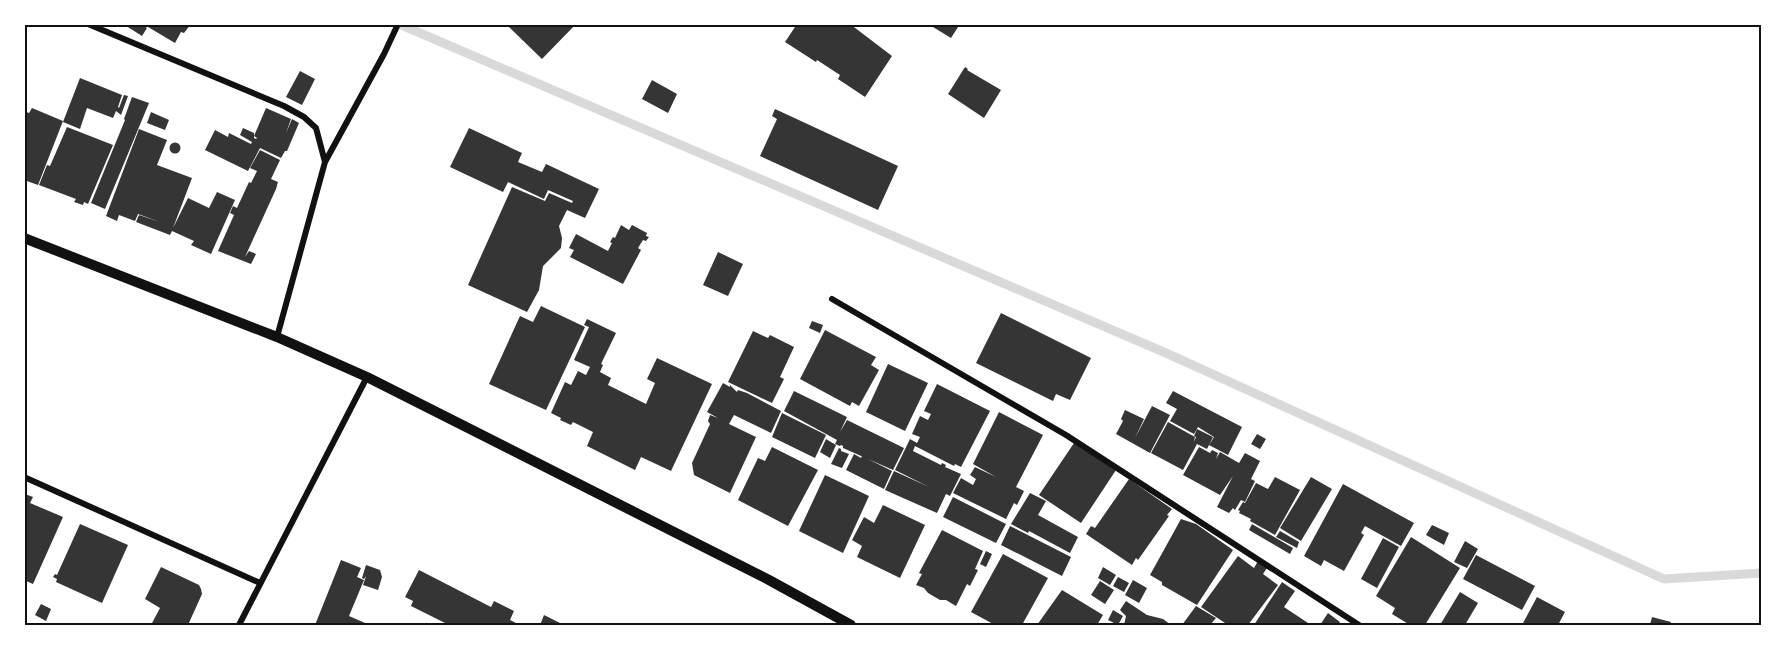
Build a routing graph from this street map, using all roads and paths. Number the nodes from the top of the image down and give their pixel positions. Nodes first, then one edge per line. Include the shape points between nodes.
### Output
1 (88, 24) edge
2 (398, 24) edge
3 (325, 162) junction
4 (24, 238) edge
5 (832, 299) dead end
6 (278, 337) junction
7 (367, 377) junction
8 (24, 477) edge
9 (260, 583) junction
10 (239, 625) edge
11 (851, 625) edge
12 (1359, 625) edge

1 - 3 street via 304,117 316,128
2 - 3 street
3 - 6 street
4 - 6 street
5 - 12 street via 1066,435
6 - 7 street
7 - 9 street
7 - 11 street
8 - 9 street
9 - 10 street

